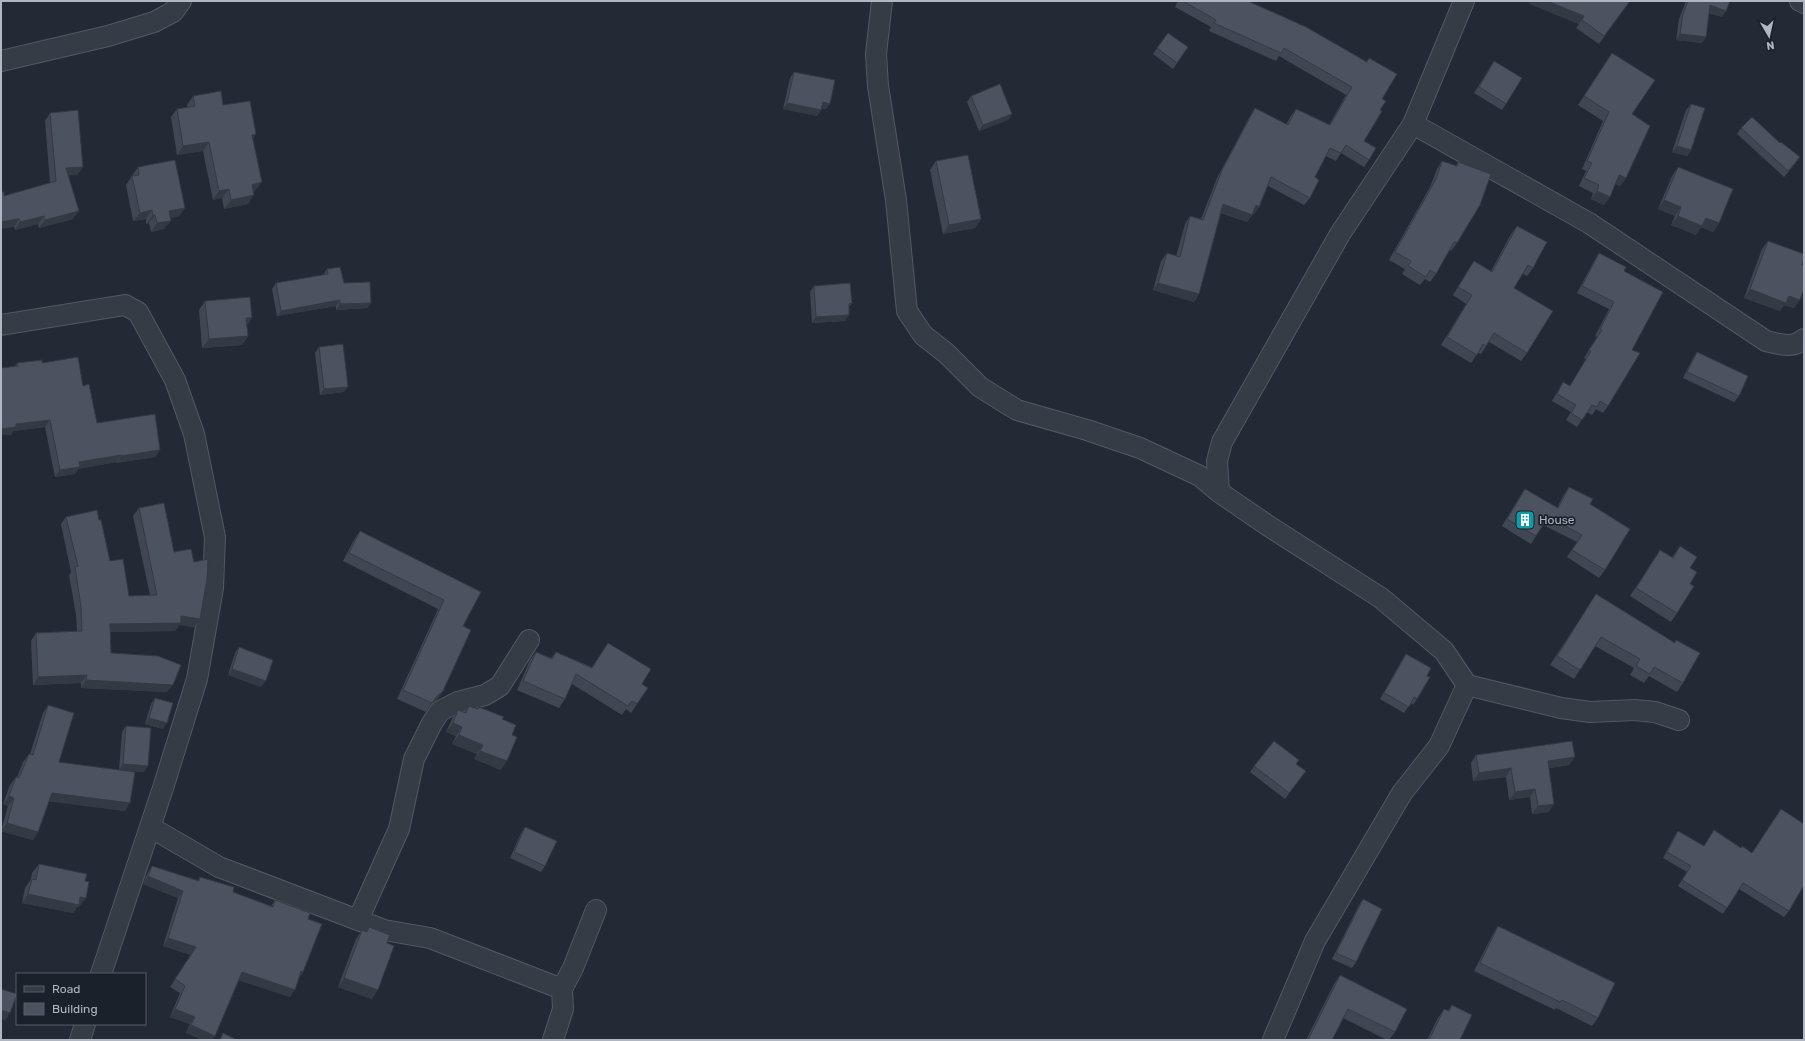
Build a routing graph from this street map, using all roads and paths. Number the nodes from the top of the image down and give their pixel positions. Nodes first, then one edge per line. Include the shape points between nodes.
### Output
1 (181, 1) edge
2 (882, 1) edge
3 (1464, 1) edge
4 (1800, 1) edge
5 (1804, 3) edge
6 (1, 61) edge
7 (1413, 124) junction
8 (1, 325) edge
9 (1804, 339) edge
10 (1219, 492) junction
11 (529, 640) dead end
12 (1467, 685) junction
13 (1679, 720) dead end
14 (150, 827) junction
15 (596, 910) dead end
16 (358, 920) junction
17 (101, 973) edge
18 (562, 989) junction
19 (553, 1040) edge
20 (1273, 1040) edge

1 - 6 street via 173,12 154,22 108,36
2 - 10 street via 876,54 878,86 896,200 907,311 923,335 946,352 980,388 1017,410 1140,448 1200,476
3 - 7 street
4 - 5 street
7 - 9 street via 1589,223 1766,341 1784,346 1800,343
7 - 10 street via 1340,234 1222,442 1217,461
8 - 14 street via 125,305 138,312 175,380 194,434 215,536 213,588 196,679
10 - 12 street via 1381,598 1444,652
11 - 16 street via 500,686 485,695 458,702 440,711 432,723 414,759 399,829
12 - 13 street via 1561,708 1590,712 1655,712
12 - 20 street via 1439,746 1402,793 1315,941
14 - 16 street via 219,867
14 - 17 street
15 - 18 street
16 - 18 street via 384,930 430,938
18 - 19 street via 563,1009

